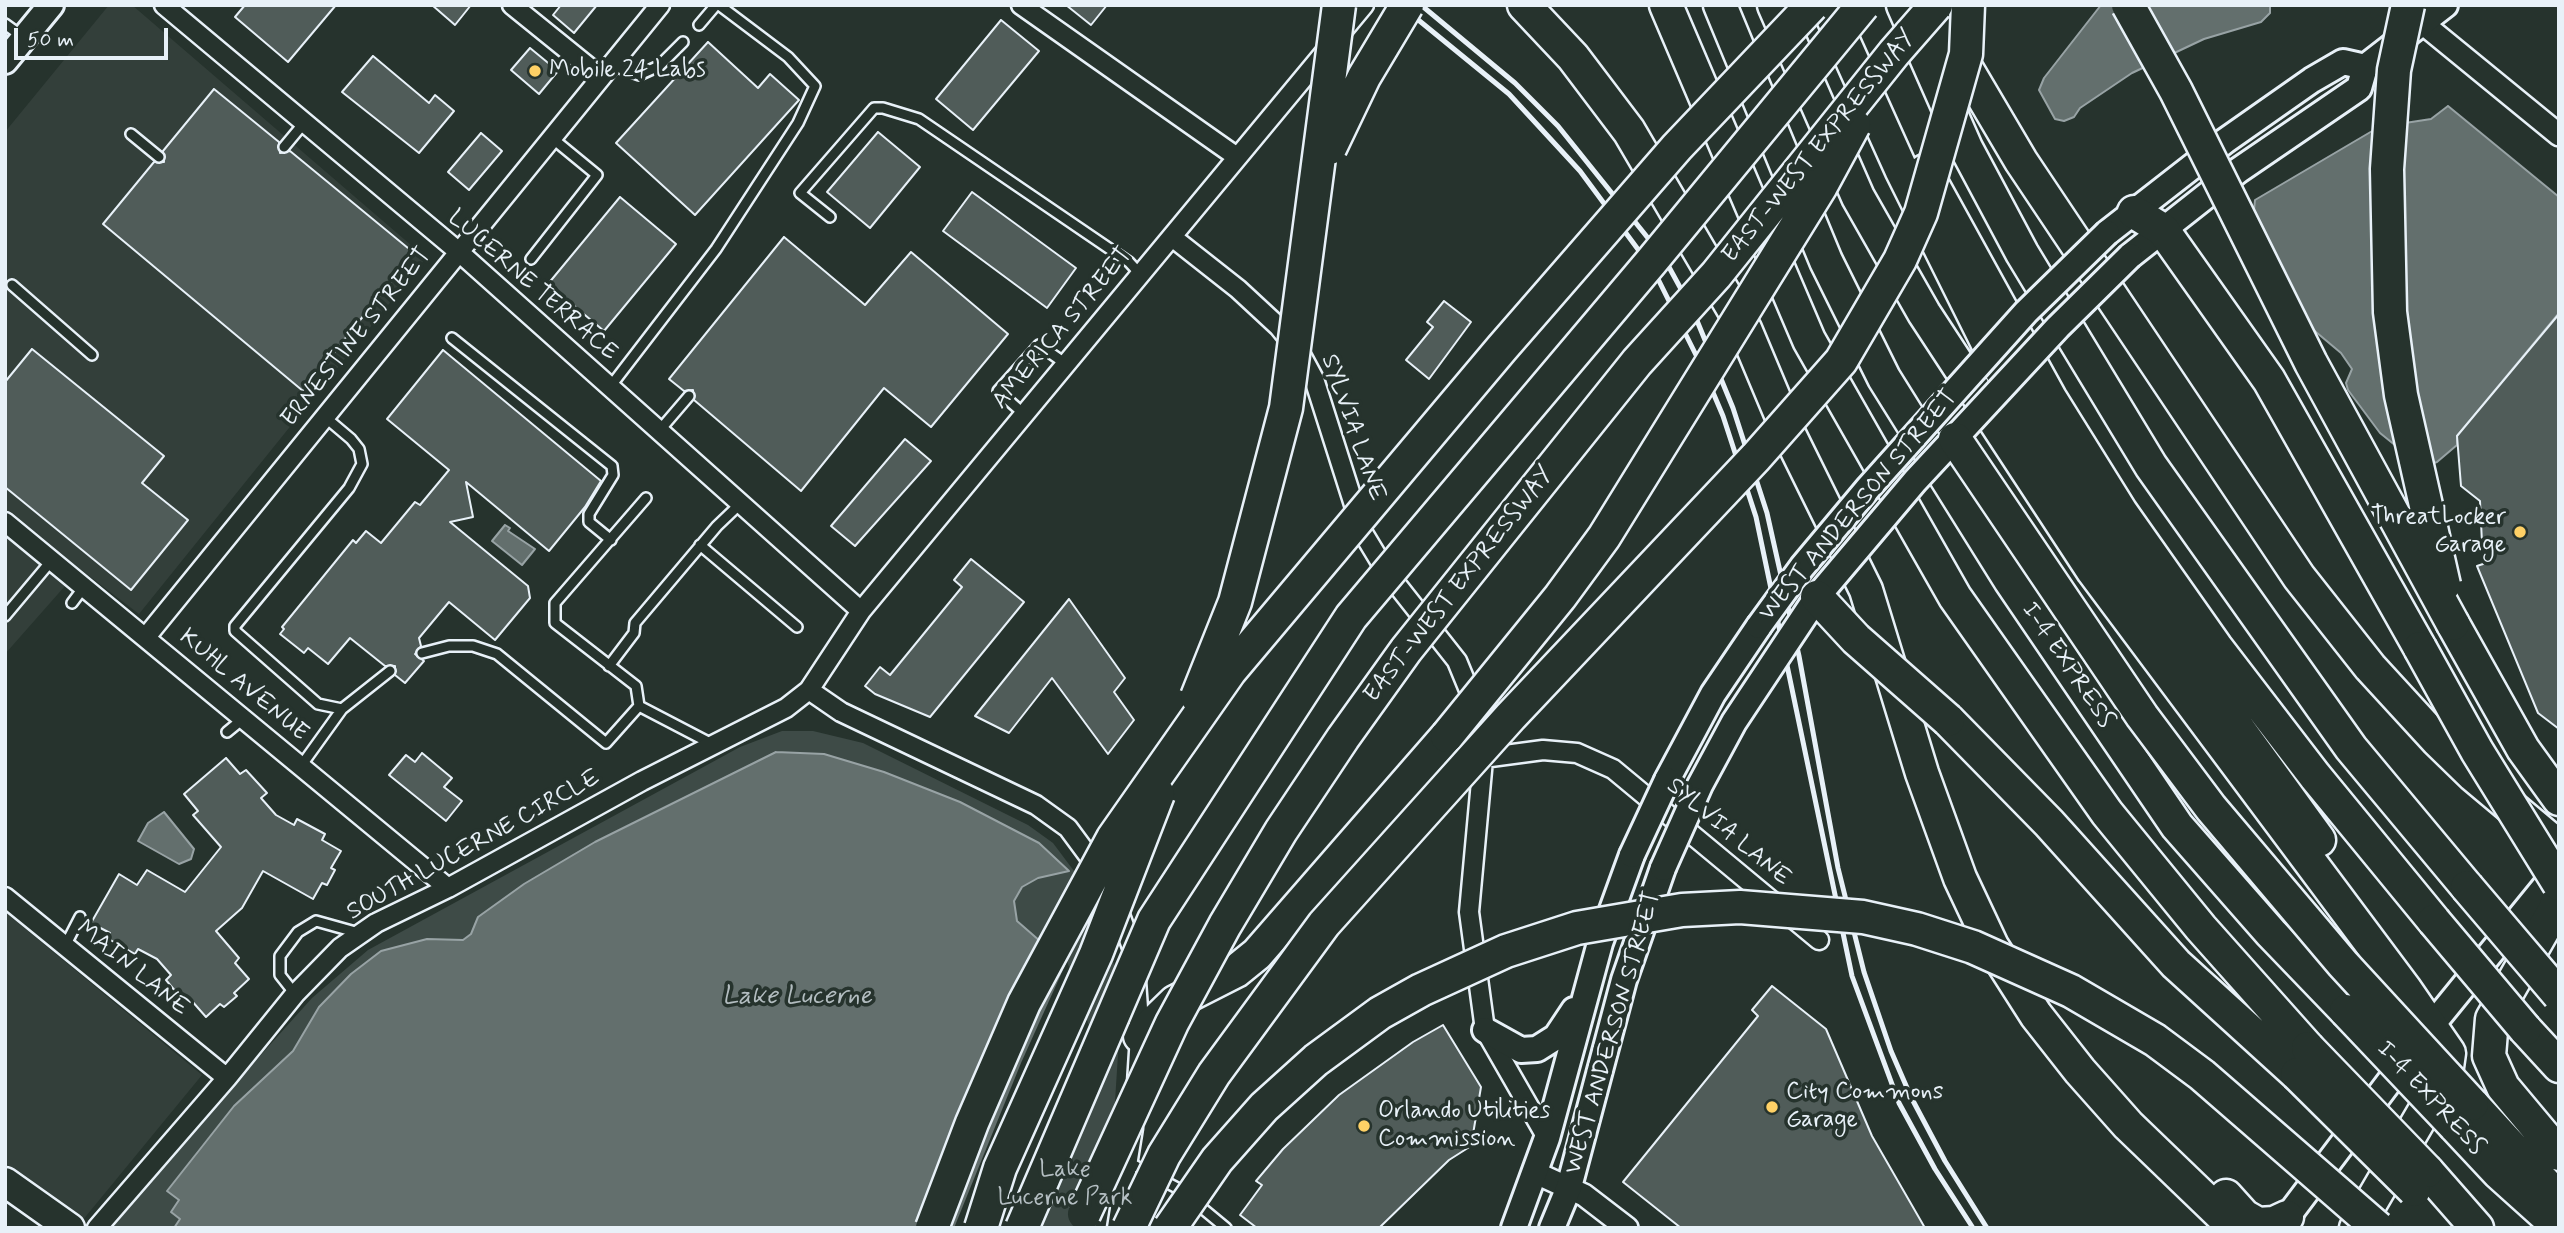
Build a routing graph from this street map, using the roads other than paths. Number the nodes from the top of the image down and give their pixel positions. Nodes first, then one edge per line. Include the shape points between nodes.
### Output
1 (51, 5) edge
2 (164, 5) edge
3 (512, 5) edge
4 (660, 5) edge
5 (717, 5) edge
6 (1021, 5) edge
7 (1339, 5) edge
8 (1364, 5) edge
9 (1407, 5) edge
10 (1524, 5) edge
11 (1666, 5) edge
12 (1720, 5) edge
13 (1774, 5) edge
14 (1812, 5) edge
15 (1827, 5) edge
16 (1835, 5) edge
17 (1863, 5) edge
18 (1903, 5) edge
19 (1929, 5) edge
20 (1936, 5) edge
21 (1968, 5) edge
22 (2128, 5) edge
23 (2400, 5) edge
24 (2445, 5) edge
25 (2415, 14) edge
26 (699, 26) dead end
27 (15, 31) edge
28 (683, 42) dead end
29 (1894, 53) junction
30 (5, 61) edge
31 (2365, 66) junction
32 (606, 71) junction
33 (304, 123) junction
34 (131, 134) dead end
35 (2559, 135) edge
36 (552, 138) junction
37 (284, 147) dead end
38 (1237, 156) junction
39 (159, 157) dead end
40 (1319, 171) junction
41 (2134, 212) junction
42 (830, 218) dead end
43 (2163, 230) junction
44 (1172, 237) junction
45 (459, 252) junction
46 (531, 259) dead end
47 (1140, 275) junction
48 (12, 285) dead end
49 (452, 338) dead end
50 (92, 355) dead end
51 (1066, 364) junction
52 (610, 387) junction
53 (690, 396) dead end
54 (1937, 411) junction
55 (1024, 414) junction
56 (325, 417) junction
57 (659, 431) junction
58 (1955, 439) junction
59 (646, 498) dead end
60 (740, 503) junction
61 (5, 522) edge
62 (611, 540) junction
63 (700, 545) junction
64 (52, 560) junction
65 (1802, 567) junction
66 (85, 587) junction
67 (1817, 597) junction
68 (72, 603) dead end
69 (861, 611) junction
70 (5, 616) edge
71 (2454, 624) junction
72 (797, 627) dead end
73 (146, 637) junction
74 (422, 653) dead end
75 (609, 666) junction
76 (390, 671) dead end
77 (809, 690) junction
78 (639, 706) junction
79 (341, 709) junction
80 (244, 718) junction
81 (227, 732) dead end
82 (714, 745) junction
83 (1483, 758) junction
84 (301, 766) junction
85 (2559, 799) edge
86 (2559, 847) edge
87 (2559, 869) edge
88 (1960, 878) junction
89 (2559, 884) edge
90 (448, 888) junction
91 (2559, 896) edge
92 (5, 897) edge
93 (80, 917) dead end
94 (361, 934) junction
95 (1819, 940) dead end
96 (65, 946) junction
97 (1590, 979) junction
98 (295, 994) junction
99 (2559, 995) edge
100 (2438, 1018) junction
101 (1485, 1030) junction
102 (1140, 1036) junction
103 (2302, 1061) junction
104 (2559, 1066) edge
105 (227, 1079) junction
106 (2463, 1115) junction
107 (1547, 1138) junction
108 (2559, 1154) edge
109 (1128, 1162) junction
110 (1536, 1173) junction
111 (5, 1182) edge
112 (1569, 1187) junction
113 (2559, 1199) edge
114 (2283, 1222) edge
115 (2559, 1227) edge
116 (70, 1228) edge
117 (97, 1228) edge
118 (932, 1228) edge
119 (981, 1228) edge
120 (1022, 1228) edge
121 (1079, 1228) edge
122 (1117, 1228) edge
123 (1129, 1228) edge
124 (1170, 1228) edge
125 (1226, 1228) edge
126 (1514, 1228) edge
127 (1552, 1228) edge
128 (1628, 1228) edge
129 (2209, 1228) edge
130 (2235, 1228) edge
131 (2356, 1228) edge
132 (2378, 1228) edge
133 (2477, 1228) edge

1 - 27 main road
2 - 33 street, LUCERNE TERRACE
3 - 32 street
4 - 32 street, ERNESTINE STREET
5 - 26 lane
5 - 52 lane via 788,57 815,86 798,123 716,249
6 - 38 street
7 - 40 highway, bridge
8 - 38 street, AMERICA STREET
9 - 40 highway, bridge via 1364,77
10 - 88 highway via 1573,57 1629,131 1745,329 1790,436 1866,590 1922,773
11 - 103 highway via 1809,340 1955,597 2107,813
12 - 106 highway, I-4 EXPRESS, bridge via 1826,261 1884,378 2003,569 2177,825 2347,1011
13 - 100 highway via 1857,197 1924,313 2093,571
14 - 118 highway, bridge via 1677,147 1230,671 1113,838 1024,1003
15 - 100 highway via 1901,169 2015,398 2110,552
16 - 104 highway, bridge via 2044,387 2121,512 2315,776
17 - 120 highway, bridge via 1351,617 1154,920
18 - 99 highway, bridge via 1966,148 2022,253 2151,466 2351,748
19 - 86 highway via 2021,161 2299,578 2370,667 2437,740
20 - 29 highway, EAST-WEST EXPRESSWAY, bridge
21 - 123 highway, bridge via 1966,54 1922,214 1841,361 1324,924 1214,1074 1164,1155
22 - 71 highway, bridge via 2176,91 2311,363
23 - 25 street
24 - 25 main road, WEST ANDERSON STREET
25 - 31 main road, WEST ANDERSON STREET
25 - 35 street
25 - 71 highway, bridge via 2395,70 2387,169 2390,312 2401,395
27 - 30 main road
28 - 32 lane via 659,66 639,75
29 - 102 highway, bridge via 1821,186 1642,479 1560,597 1447,736 1257,954 1236,971 1175,1002
29 - 121 highway, EAST-WEST EXPRESSWAY, bridge via 1716,275 1637,362 1506,524 1343,738 1281,831 1172,1023
31 - 41 main road, WEST ANDERSON STREET via 2343,62 2312,80
31 - 43 main road, WEST ANDERSON STREET via 2359,88 2239,170
32 - 36 street, ERNESTINE STREET
33 - 37 lane
33 - 45 street, LUCERNE TERRACE
34 - 39 lane
36 - 45 street, ERNESTINE STREET
36 - 46 lane via 597,175
38 - 44 street, AMERICA STREET
40 - 119 highway, bridge via 1286,408 1235,602 1096,954 999,1168
41 - 43 highway
41 - 54 main road, WEST ANDERSON STREET, bridge via 2026,312
42 - 47 lane via 800,193 874,108 897,111 919,119 1129,262
43 - 58 main road, WEST ANDERSON STREET, bridge via 2058,327
43 - 89 highway, bridge via 2269,380 2490,773
44 - 47 street, AMERICA STREET
44 - 83 street, SYLVIA LANE via 1248,298 1300,353 1314,379 1363,533 1385,571 1457,661 1478,712
45 - 52 street, LUCERNE TERRACE
45 - 56 street, ERNESTINE STREET
47 - 51 street, AMERICA STREET
48 - 50 lane
49 - 62 lane via 612,466 613,475 594,504 589,522
51 - 55 street, AMERICA STREET
51 - 55 lane via 1039,345 998,391
52 - 57 street, LUCERNE TERRACE
53 - 57 lane
54 - 58 highway
54 - 65 main road, WEST ANDERSON STREET, bridge
55 - 69 street, AMERICA STREET
56 - 73 street, ERNESTINE STREET
56 - 79 lane via 359,449 362,464 349,488 235,631 318,705
57 - 60 street, LUCERNE TERRACE
58 - 67 main road, WEST ANDERSON STREET, bridge via 1862,540
58 - 106 highway, bridge via 2142,716 2211,808
59 - 62 lane
60 - 63 lane
60 - 69 street, LUCERNE TERRACE
61 - 64 street, KUHL AVENUE
62 - 75 lane via 555,603 555,623
63 - 72 lane
63 - 75 lane via 635,623 634,633
64 - 66 street, KUHL AVENUE
64 - 70 lane
65 - 67 highway
65 - 97 main road, WEST ANDERSON STREET, bridge via 1713,694 1667,780 1632,855
66 - 68 lane
66 - 73 street, KUHL AVENUE
67 - 103 highway, bridge via 2049,823 2176,964
67 - 112 main road, WEST ANDERSON STREET, bridge via 1721,746 1663,868 1624,980
69 - 77 street, AMERICA STREET
71 - 85 highway via 2523,749
73 - 80 street, KUHL AVENUE
74 - 78 lane via 473,646 497,654 606,743
75 - 78 lane via 636,686
76 - 79 lane
77 - 82 street, SOUTH LUCERNE CIRCLE via 786,708
77 - 102 street via 841,712 1037,805 1068,828 1090,854 1111,892 1134,953
78 - 82 lane
79 - 84 lane
80 - 81 lane
80 - 84 street, KUHL AVENUE
82 - 90 street, SOUTH LUCERNE CIRCLE
83 - 95 street, SYLVIA LANE via 1555,751 1577,753 1613,769
83 - 101 street, SYLVIA LANE via 1469,912
84 - 90 street, KUHL AVENUE
87 - 100 main road
88 - 114 highway via 1986,903 2024,975 2056,1020 2113,1087 2244,1216 2258,1224
88 - 129 highway via 1961,918 1991,983 2026,1033 2091,1112 2188,1200
88 - 130 highway via 1992,946 2065,1052 2128,1125
90 - 94 street, SOUTH LUCERNE CIRCLE
91 - 108 highway via 2492,1018 2489,1056 2503,1087
92 - 96 street, MAIN LANE
93 - 96 lane
94 - 98 street, SOUTH LUCERNE CIRCLE via 340,948
94 - 98 lane via 316,921 298,932 280,956 280,975
96 - 105 street, MAIN LANE
97 - 101 main road via 1556,1037 1537,1049 1521,1050
97 - 107 main road, WEST ANDERSON STREET
98 - 105 street, SOUTH LUCERNE CIRCLE
100 - 114 main road
100 - 131 highway via 2449,1053 2446,1074
101 - 107 street
102 - 109 street
103 - 133 highway, bridge via 2421,1181
105 - 117 street, SOUTH LUCERNE CIRCLE
106 - 113 highway
106 - 115 highway, I-4 EXPRESS via 2499,1173
107 - 110 main road, WEST ANDERSON STREET
109 - 122 street
109 - 125 lane via 1179,1189
110 - 112 street
110 - 126 main road, WEST ANDERSON STREET
111 - 116 main road
112 - 127 main road, WEST ANDERSON STREET
112 - 128 street
124 - 132 highway, bridge via 1217,1160 1264,1107 1316,1060 1421,989 1506,951 1577,928 1682,910 1740,906 1863,917 1917,929 1973,947 2071,991 2155,1040 2202,1075

